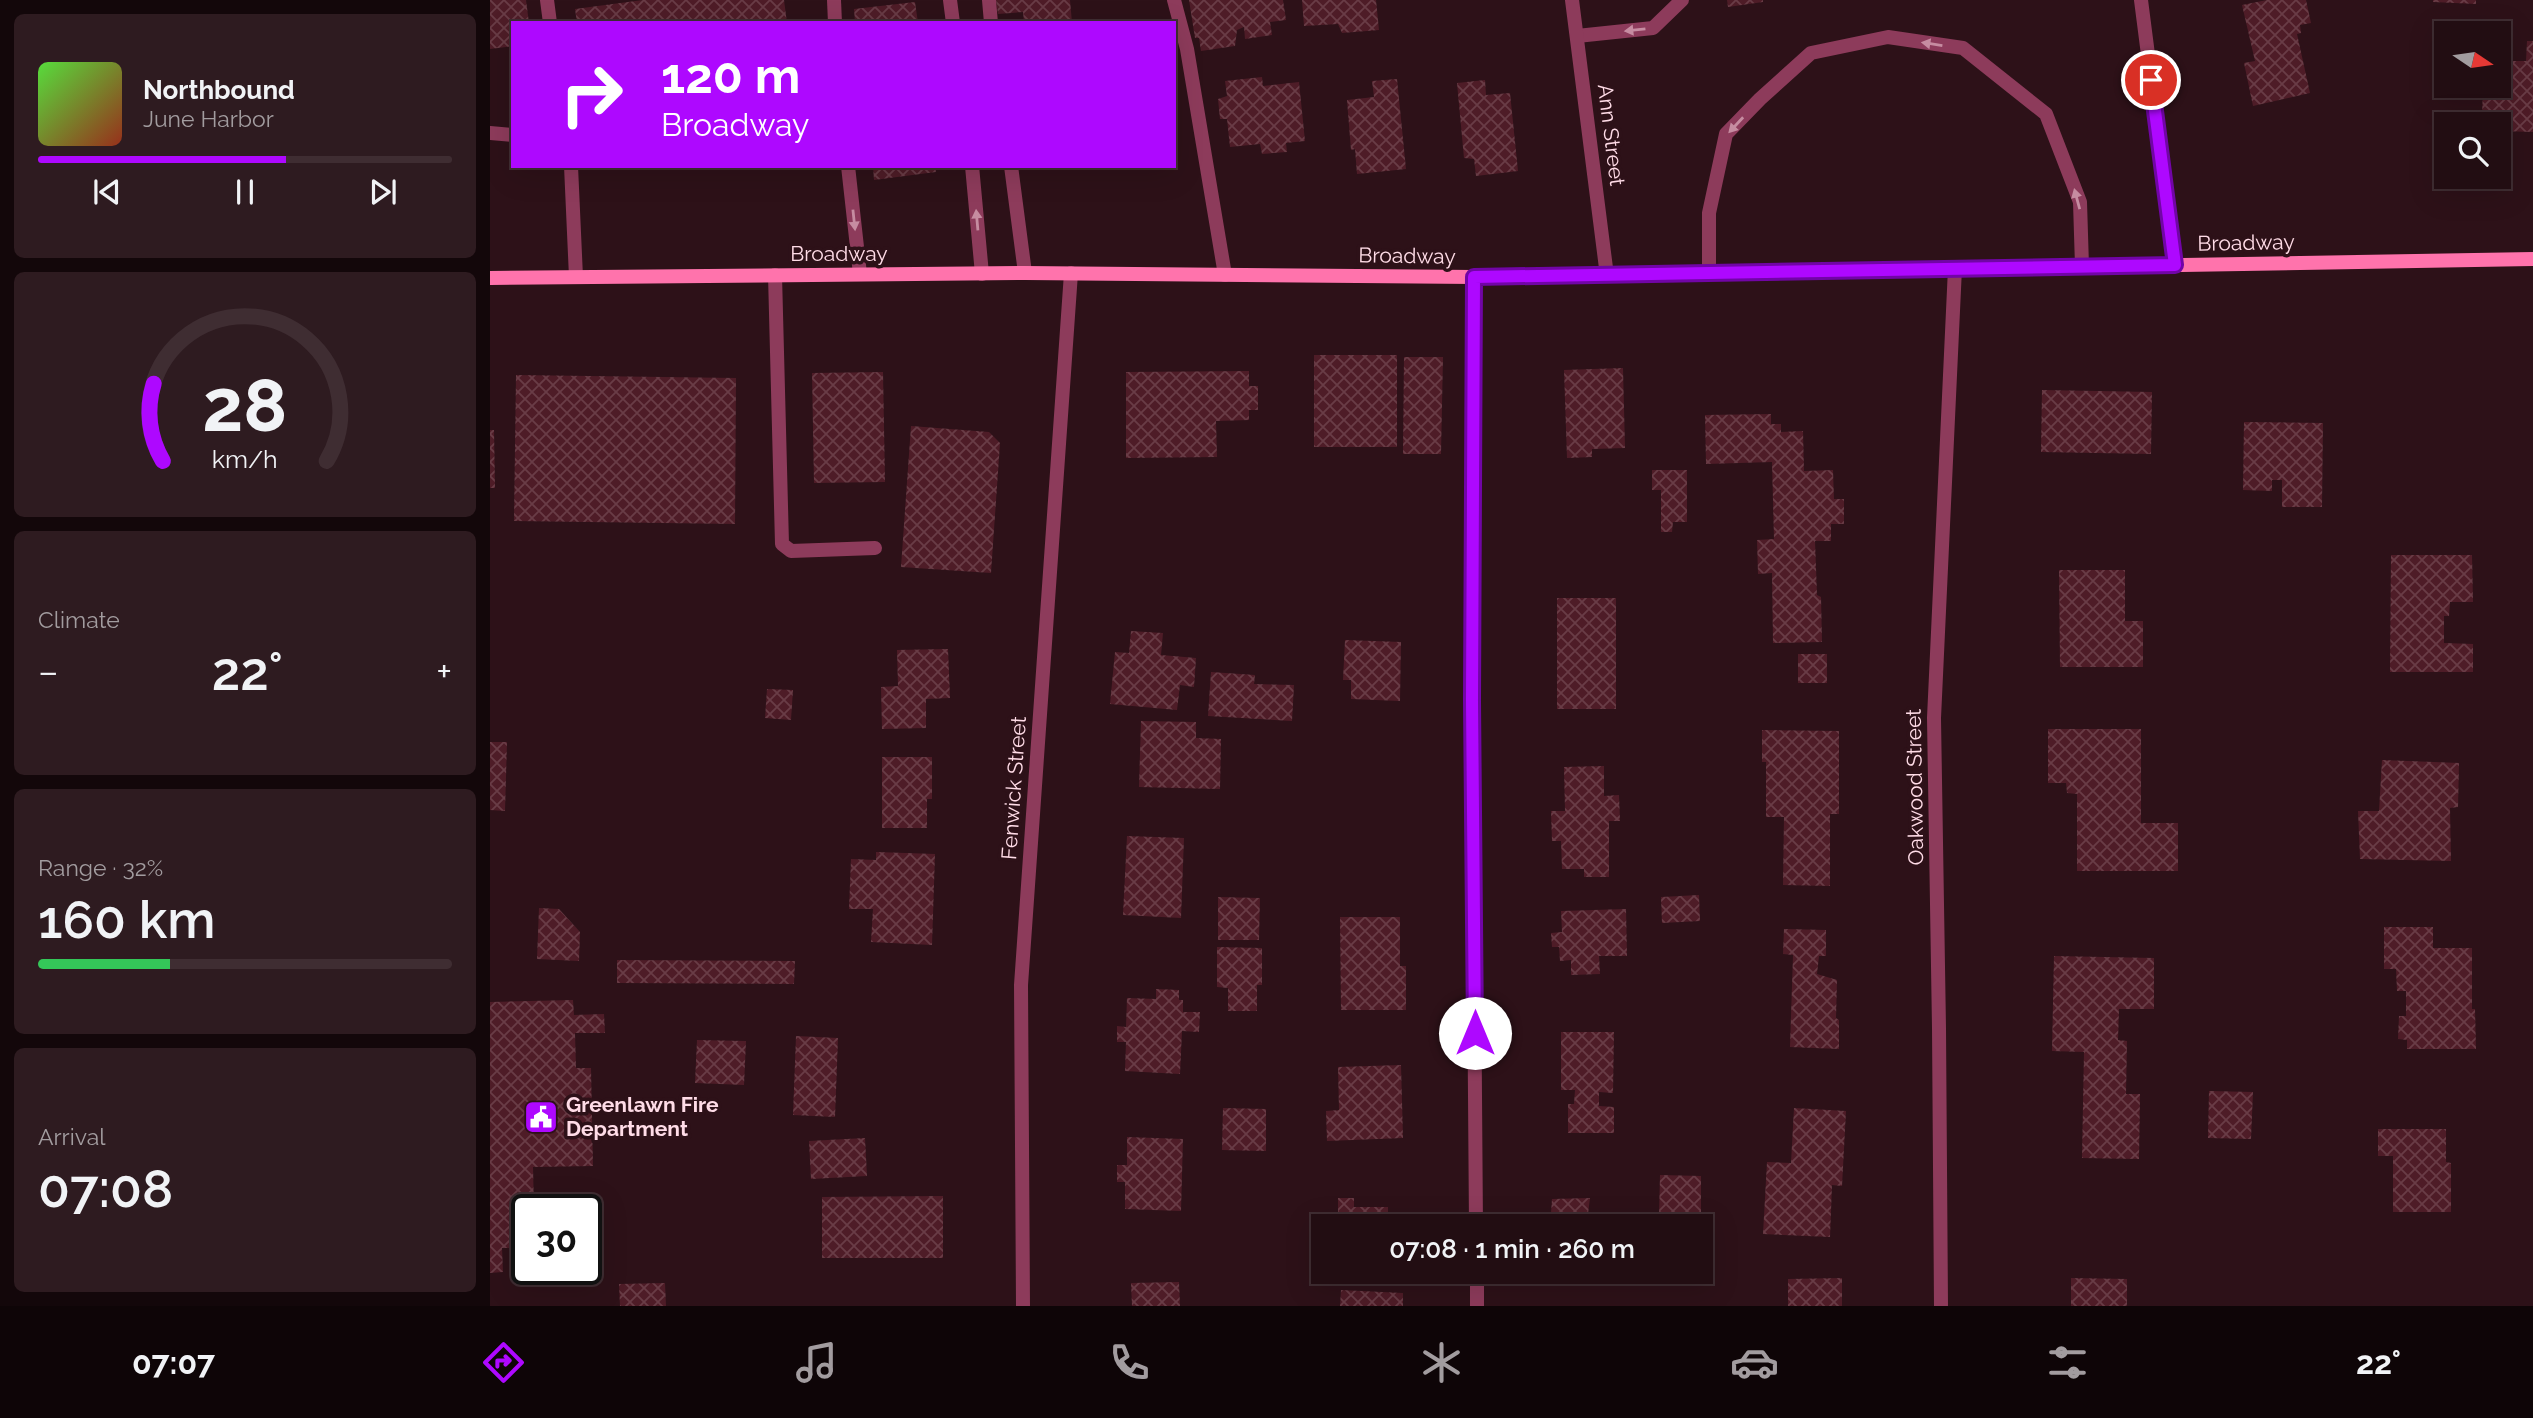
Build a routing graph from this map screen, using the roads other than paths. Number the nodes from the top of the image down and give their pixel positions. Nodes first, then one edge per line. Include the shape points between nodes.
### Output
1 (547, 0) edge
2 (834, 0) edge
3 (950, 0) edge
4 (989, 0) edge
5 (1174, 0) edge
6 (1572, 0) edge
7 (1682, 0) edge
8 (2141, 0) edge
9 (550, 21) edge
10 (835, 21) edge
11 (953, 21) edge
12 (991, 21) edge
13 (1577, 36) junction
14 (490, 133) edge
15 (511, 135) edge
16 (571, 168) edge
17 (848, 168) edge
18 (972, 168) edge
19 (1011, 168) edge
20 (2533, 259) edge
21 (2175, 265) junction
22 (2082, 266) junction
23 (1955, 268) junction
24 (1025, 273) junction
25 (1071, 273) junction
26 (1709, 273) junction
27 (860, 274) junction
28 (982, 274) junction
29 (775, 275) junction
30 (1225, 275) junction
31 (1607, 276) junction
32 (576, 277) junction
33 (1474, 277) junction
34 (490, 278) edge
35 (876, 548) dead end
36 (1476, 1214) edge
37 (1477, 1284) edge
38 (1023, 1306) edge
39 (1477, 1306) edge
40 (1941, 1306) edge

1 - 9 street
2 - 10 street
3 - 11 street
4 - 12 street
5 - 30 street via 1192,73
6 - 13 street, Ann Street
7 -> 13 street via 1653,28
8 - 21 street
13 - 31 street, Ann Street
14 - 15 street
16 - 32 street
17 -> 27 street
28 -> 18 street
19 - 24 street
20 - 21 main road, Broadway
21 - 22 main road, Broadway
22 - 23 main road, Broadway
22 -> 26 street via 2080,202 2046,114 1963,48 1888,37 1811,53 1726,134 1709,213
23 - 26 main road, Broadway
23 - 40 street, Oakwood Street via 1934,718
24 - 25 main road, Broadway
24 - 28 main road, Broadway
25 - 30 main road, Broadway
25 - 38 street, Fenwick Street via 1021,985
26 - 31 main road, Broadway
27 - 28 main road, Broadway
27 - 29 main road, Broadway
29 - 32 main road, Broadway
29 - 35 street via 782,544 791,551
30 - 33 main road, Broadway
31 - 33 main road, Broadway
32 - 34 main road, Broadway
33 - 36 street
37 - 39 street

